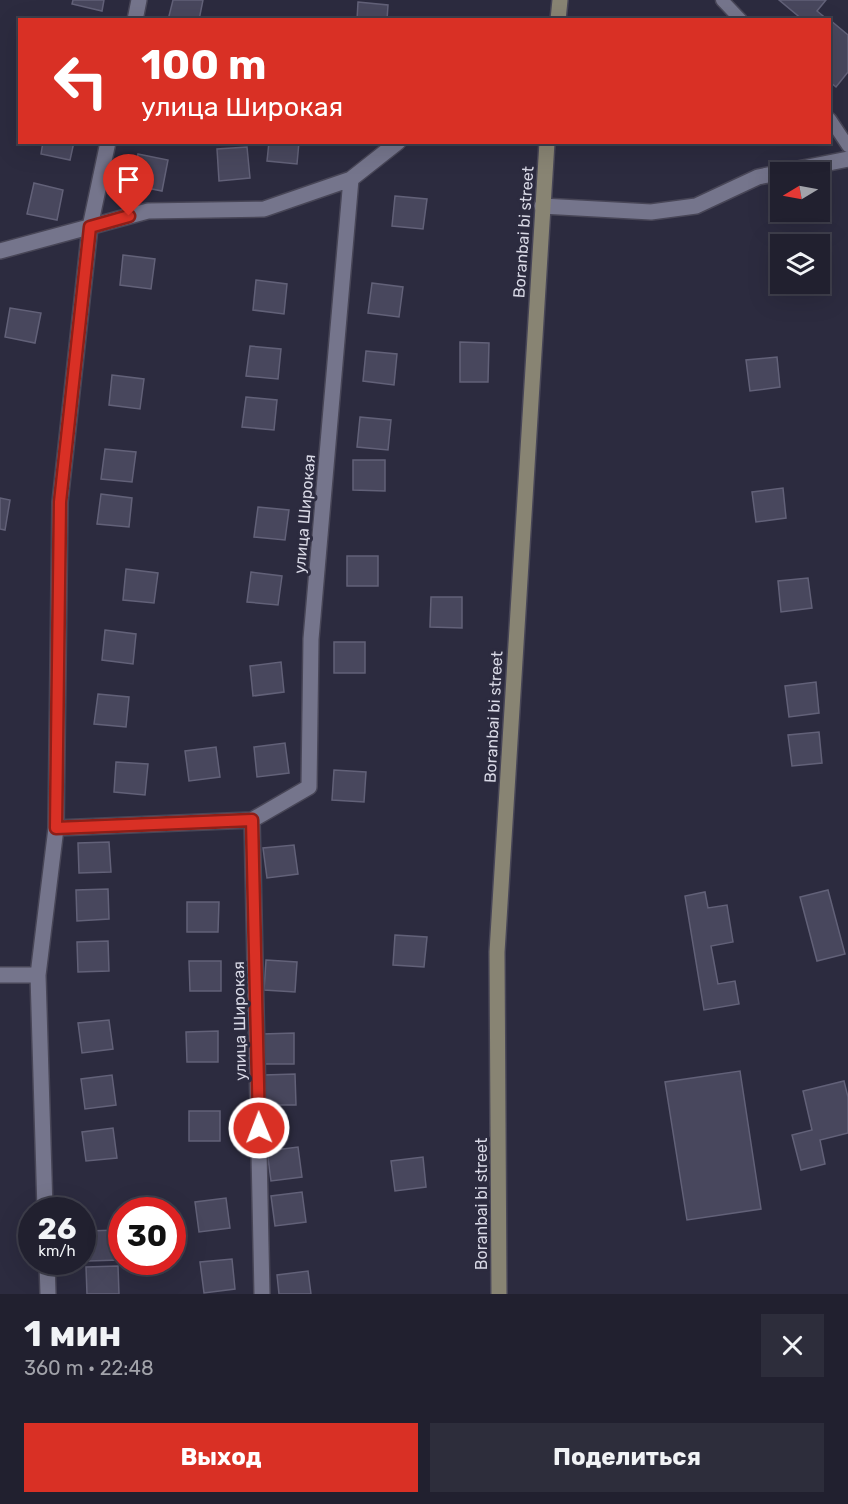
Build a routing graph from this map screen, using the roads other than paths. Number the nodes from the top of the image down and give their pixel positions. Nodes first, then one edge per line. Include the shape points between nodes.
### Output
1 (139, 0) edge
2 (560, 0) edge
3 (722, 0) edge
4 (135, 18) edge
5 (558, 18) edge
6 (739, 18) edge
7 (831, 120) edge
8 (108, 144) edge
9 (395, 144) edge
10 (547, 144) edge
11 (848, 146) edge
12 (848, 159) edge
13 (351, 179) junction
14 (542, 206) junction
15 (90, 227) junction
16 (0, 251) edge
17 (252, 820) junction
18 (56, 828) junction
19 (0, 975) edge
20 (38, 975) junction
21 (45, 1197) edge
22 (47, 1275) edge
23 (48, 1294) edge
24 (262, 1294) edge
25 (499, 1294) edge

1 - 4 street
2 - 5 main road
3 - 6 lane
7 - 11 lane
8 - 15 street
9 - 13 street
10 - 14 main road, Boranbai bi street
12 - 14 street via 758,177 696,206 651,212
13 - 15 street via 264,209 148,211
13 - 17 street, улица Широкая via 311,639 309,787
14 - 25 main road, Boranbai bi street via 497,952
15 - 16 street
15 - 18 street via 60,502
17 - 18 street, улица Широкая
17 - 24 street, улица Широкая
18 - 20 street
19 - 20 street
20 - 21 street
22 - 23 street

